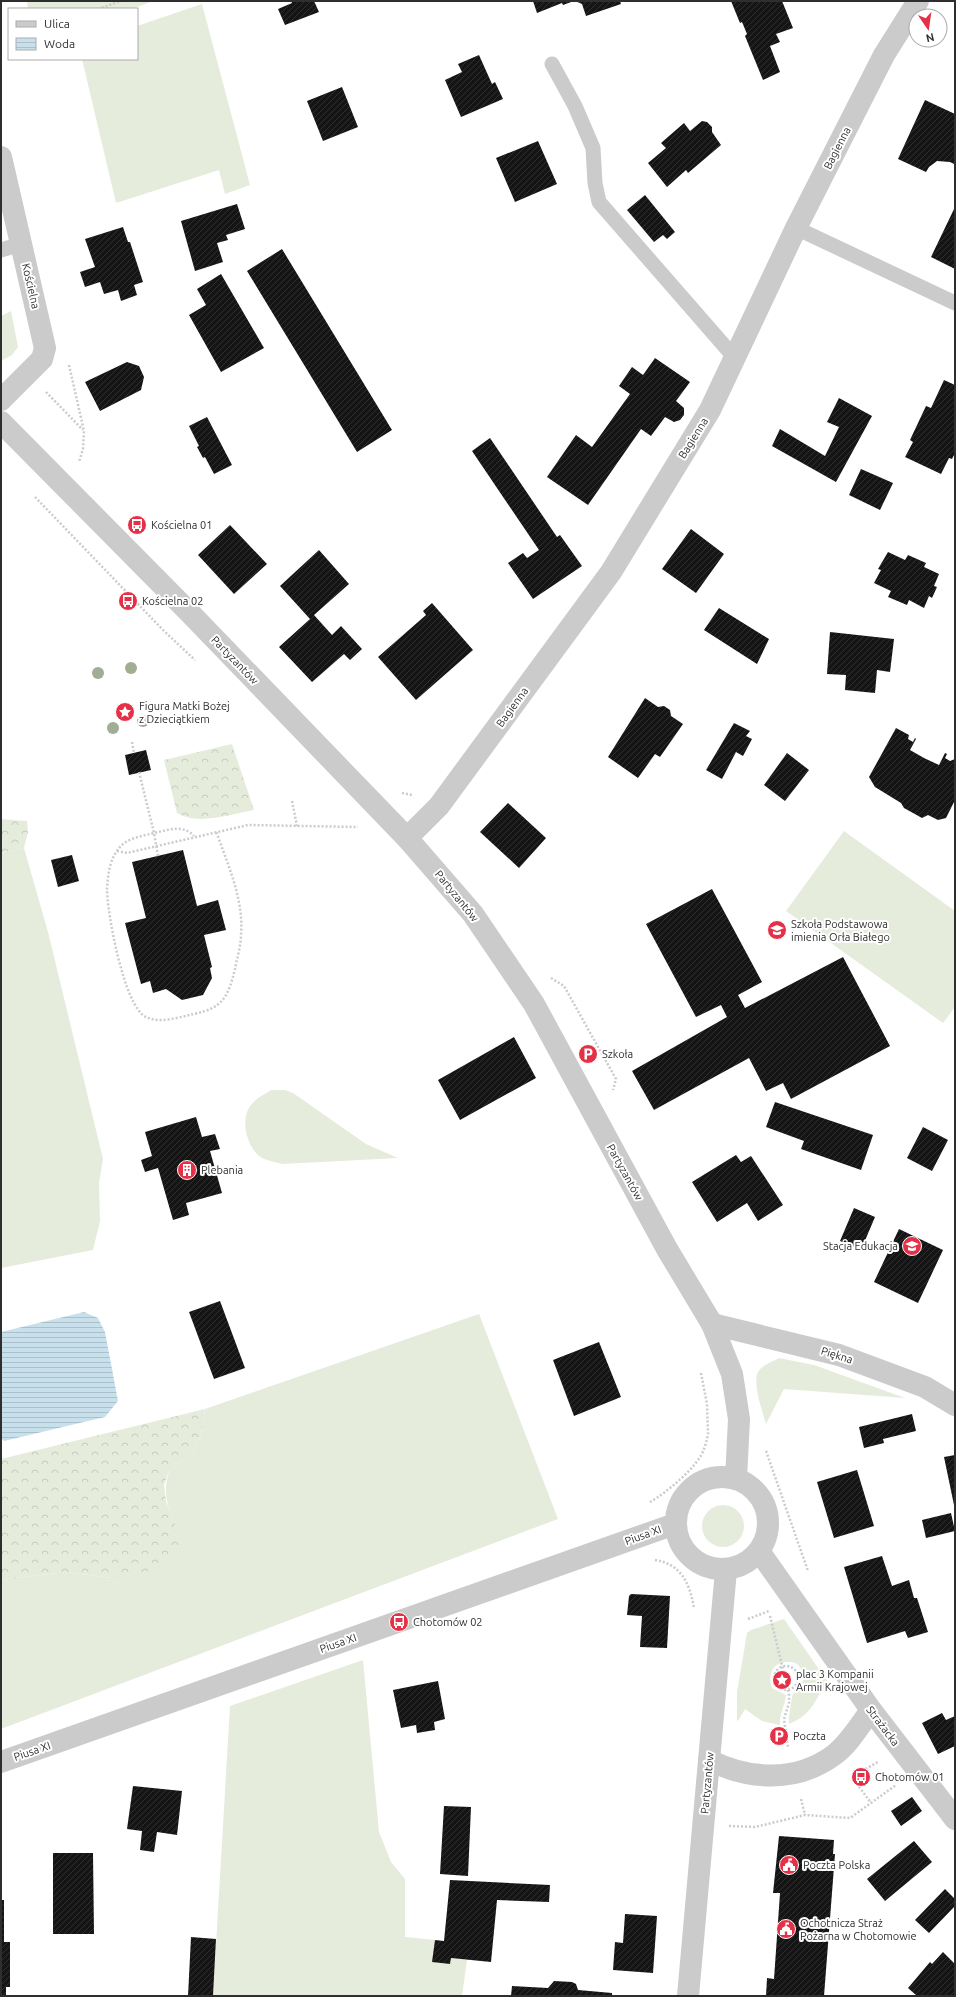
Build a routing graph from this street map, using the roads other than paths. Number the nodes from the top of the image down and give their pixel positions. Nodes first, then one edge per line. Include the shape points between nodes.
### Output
1 (918, 1) edge
2 (552, 64) dead end
3 (1, 157) edge
4 (796, 228) junction
5 (11, 247) edge
6 (955, 303) edge
7 (735, 358) junction
8 (1, 400) edge
9 (1, 422) edge
10 (407, 838) junction
11 (712, 1324) junction
12 (955, 1405) edge
13 (736, 1479) junction
14 (675, 1524) junction
15 (759, 1552) junction
16 (726, 1570) junction
17 (871, 1710) junction
18 (709, 1760) junction
19 (1, 1762) edge
20 (955, 1819) edge
21 (688, 1996) edge

1 - 4 street, Bagienna via 884,55
2 - 7 lane via 575,106 593,148 599,202
3 - 5 street, Kościelna
4 - 6 lane
4 - 7 street, Bagienna
5 - 8 street, Kościelna via 45,348 42,359
7 - 10 street, Bagienna via 710,410 611,572 439,806
9 - 10 street, Partyzantów
10 - 11 street, Partyzantów via 473,914 534,1004 667,1248
11 - 12 street, Piękna via 839,1354 925,1387
11 - 13 street, Partyzantów via 732,1374 739,1419
13 - 14 street via 714,1477 690,1488 677,1508
13 - 15 street via 760,1497 766,1511 768,1531
14 - 16 street via 677,1538 687,1555 704,1565
14 - 19 street, Piusa XI
15 - 16 street via 750,1560
15 - 17 street, Strażacka
16 - 18 street, Partyzantów
17 - 18 street via 835,1755 811,1768 779,1776 751,1775 727,1769
17 - 20 street, Strażacka
18 - 21 street, Partyzantów

